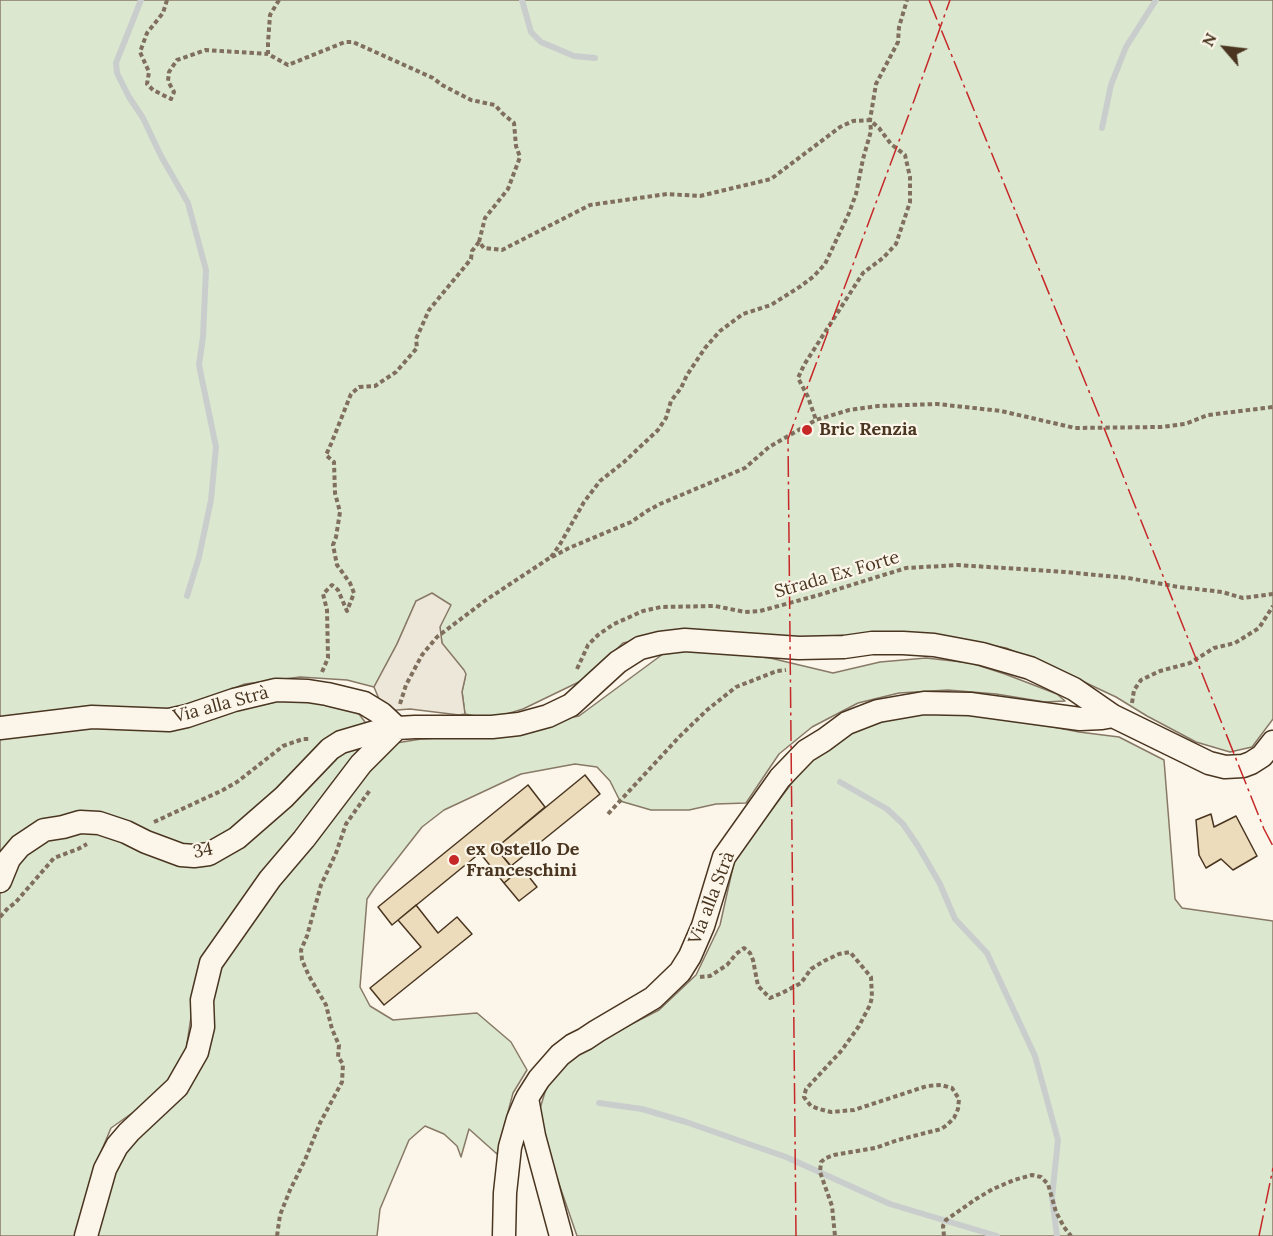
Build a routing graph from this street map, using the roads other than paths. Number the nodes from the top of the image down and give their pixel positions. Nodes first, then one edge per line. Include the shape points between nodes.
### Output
1 (1113, 716) junction
2 (0, 728) edge
3 (397, 728) junction
4 (1273, 742) edge
5 (0, 881) edge
6 (527, 1098) junction
7 (86, 1236) edge
8 (504, 1236) edge
9 (561, 1236) edge

1 - 3 street, Via alla Strà via 1074,689 1030,668 934,645 872,643 799,648 685,640 640,648 618,662 572,705 548,716 492,727
1 - 4 street, Via alla Strà via 1225,767 1251,764
1 - 6 street, Via alla Strà via 1080,719 970,704 924,703 878,711 847,723 806,751 780,778 724,857 703,926 680,972 653,999 560,1055
2 - 3 street, Via alla Strà via 92,717 169,720 276,690 317,692 364,703
3 - 5 street, 34 via 335,746 245,831 209,854 172,852 99,823 80,822 44,830 21,846 9,859
3 - 7 street via 361,764 270,879 211,963 202,1000 203,1027 197,1053 177,1086 117,1146 105,1169
6 - 8 street, Via alla Strà via 510,1147
6 - 9 street

